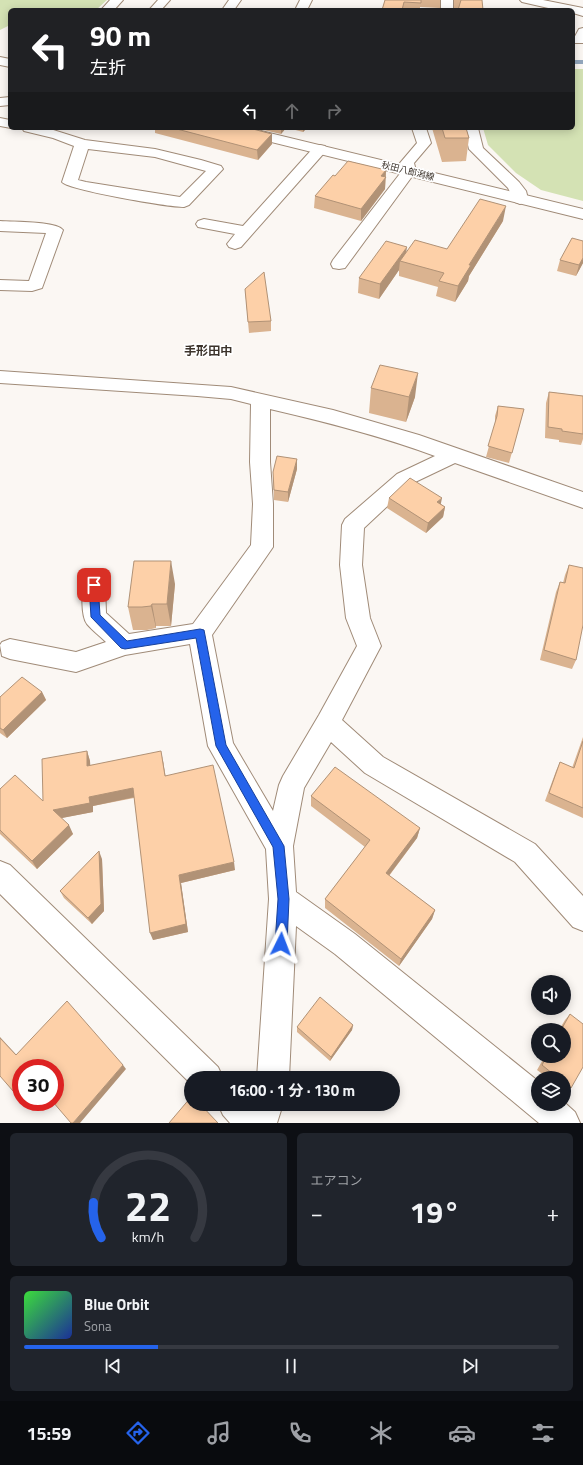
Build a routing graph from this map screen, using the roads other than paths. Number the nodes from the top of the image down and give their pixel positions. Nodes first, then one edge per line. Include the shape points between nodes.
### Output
1 (117, 0) edge
2 (164, 0) edge
3 (525, 0) edge
4 (109, 8) edge
5 (157, 8) edge
6 (564, 8) edge
7 (36, 130) edge
8 (240, 130) edge
9 (420, 130) edge
10 (471, 130) edge
11 (82, 144) junction
12 (320, 149) junction
13 (409, 171) junction
14 (520, 199) junction
15 (583, 214) edge
16 (204, 224) dead end
17 (0, 226) edge
18 (247, 231) junction
19 (235, 244) dead end
20 (339, 264) dead end
21 (0, 285) edge
22 (0, 377) edge
23 (261, 400) junction
24 (454, 455) junction
25 (583, 500) edge
26 (94, 585) dead end
27 (200, 633) junction
28 (125, 645) junction
29 (10, 649) dead end
30 (328, 723) junction
31 (279, 846) junction
32 (0, 875) edge
33 (284, 899) junction
34 (583, 917) edge
35 (200, 1071) edge
36 (273, 1071) edge
37 (531, 1095) edge
38 (241, 1111) edge
39 (265, 1111) edge
40 (549, 1111) edge
41 (253, 1123) edge
42 (262, 1123) edge
43 (564, 1123) edge

1 - 4 street
2 - 5 street
3 - 6 street
7 - 11 street
8 - 12 street, 秋田八郎潟線
9 - 13 street via 424,143 407,163
10 - 14 street via 476,149 514,185
11 - 11 street via 155,153 216,169 184,202 84,186 70,182
12 - 13 street, 秋田八郎潟線
12 - 18 street
13 - 14 street, 秋田八郎潟線
13 - 20 street
14 - 15 street, 秋田八郎潟線
16 - 18 street
17 - 21 street via 55,230 36,284
18 - 19 street
22 - 23 street via 197,390 230,393
23 - 24 street via 362,425
23 - 27 street via 262,547
24 - 25 street
24 - 30 street via 404,479 353,525 352,565 358,618 369,646
26 - 28 street via 95,617
27 - 28 street
27 - 31 street via 221,746
28 - 29 street via 76,662
30 - 31 street via 292,785
30 - 34 street via 374,765 525,853
31 - 33 street
32 - 35 street
33 - 36 street
33 - 37 street via 345,944
38 - 41 street
39 - 42 street
40 - 43 street

